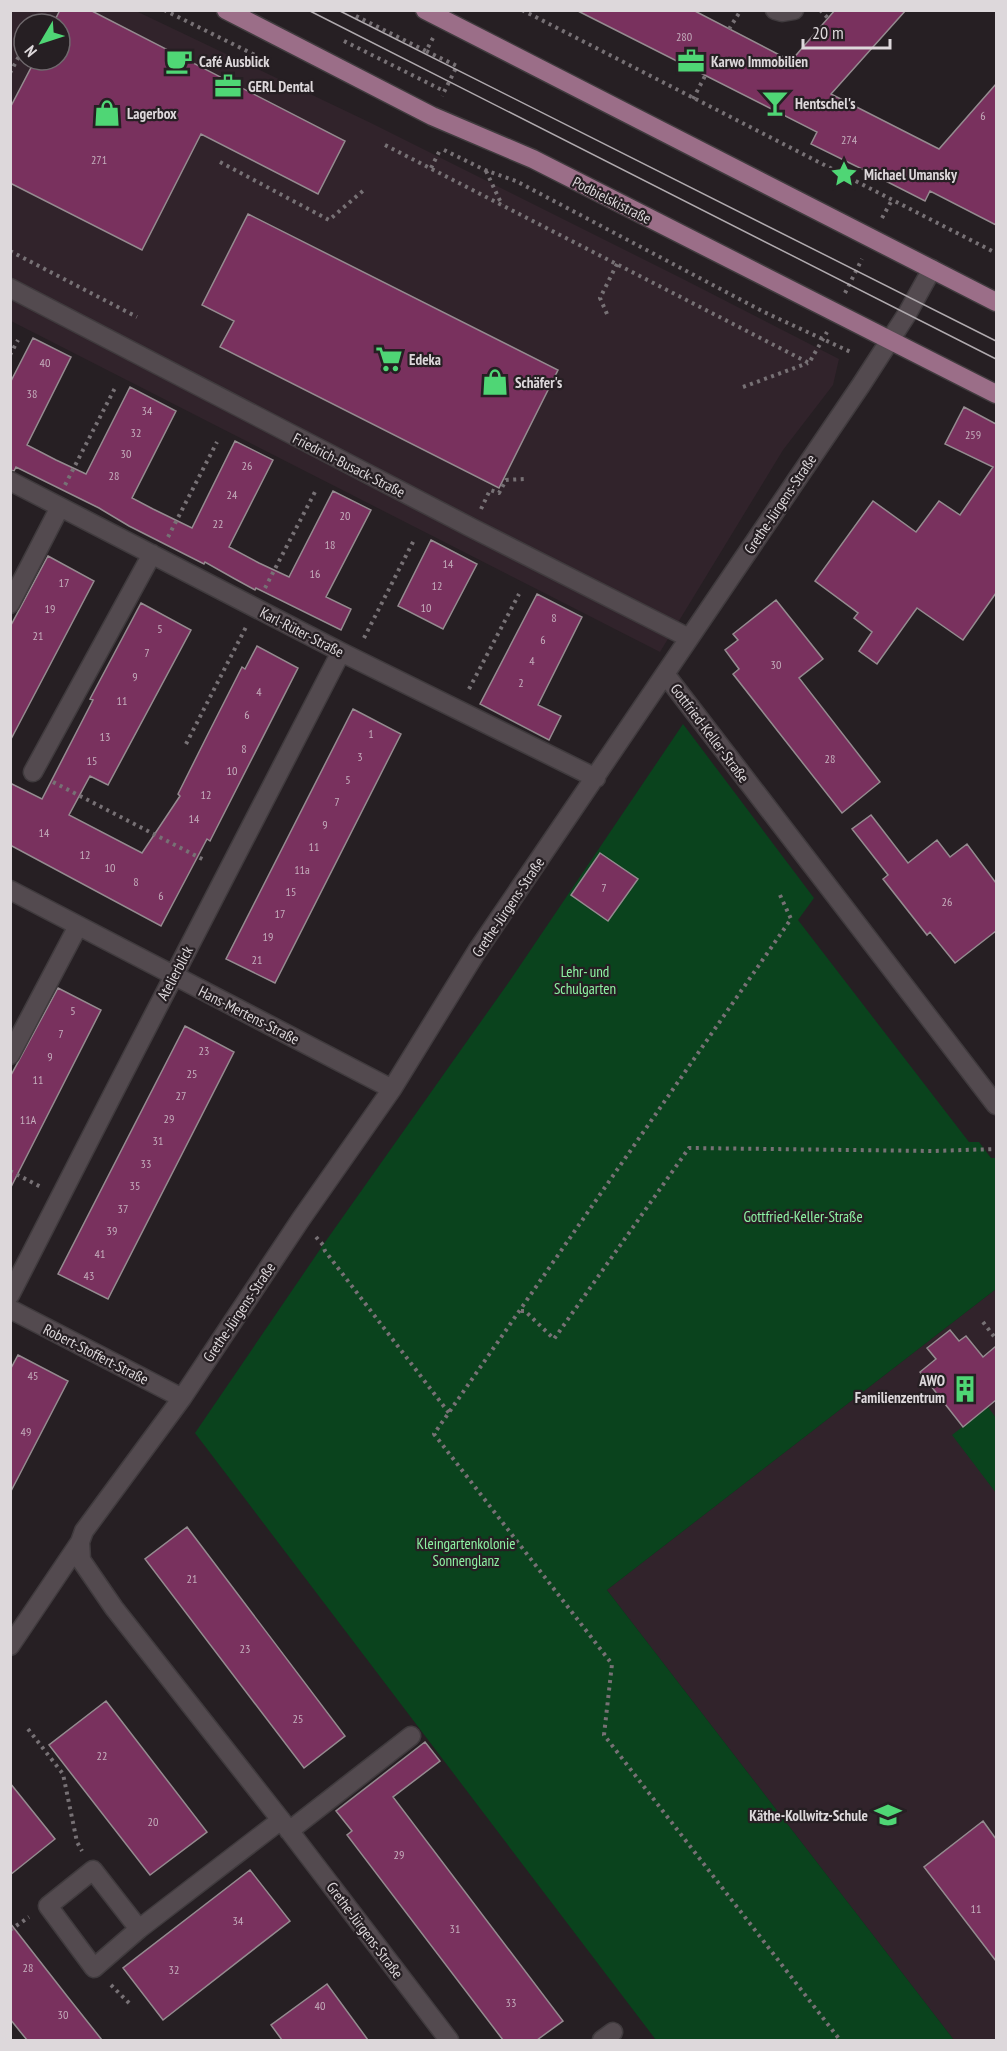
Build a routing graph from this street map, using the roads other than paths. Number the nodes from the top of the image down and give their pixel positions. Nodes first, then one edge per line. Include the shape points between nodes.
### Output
1 (226, 10) edge
2 (425, 10) edge
3 (776, 10) edge
4 (794, 10) edge
5 (932, 269) junction
6 (10, 288) edge
7 (996, 302) edge
8 (891, 340) junction
9 (996, 394) edge
10 (10, 481) edge
11 (57, 506) junction
12 (155, 555) junction
13 (10, 604) edge
14 (689, 638) junction
15 (347, 655) junction
16 (665, 674) junction
17 (33, 772) road end
18 (596, 778) junction
19 (10, 890) edge
20 (78, 926) junction
21 (173, 976) junction
22 (10, 1054) edge
23 (392, 1089) junction
24 (996, 1105) edge
25 (10, 1295) edge
26 (10, 1310) edge
27 (182, 1398) junction
28 (80, 1542) junction
29 (10, 1646) edge
30 (411, 1736) dead end
31 (285, 1825) junction
32 (139, 1929) junction
33 (449, 2040) edge

1 - 8 main road, Podbielskistraße via 432,116 534,159
2 - 5 main road
3 - 4 street
5 - 7 main road
5 - 8 street, Grethe-Jürgens-Straße
6 - 14 street, Friedrich-Busack-Straße
8 - 9 main road, Podbielskistraße
8 - 14 street, Grethe-Jürgens-Straße
10 - 11 street, Karl-Rüter-Straße
11 - 12 street, Karl-Rüter-Straße
11 - 13 street
12 - 15 street, Karl-Rüter-Straße
12 - 17 street
14 - 16 street, Grethe-Jürgens-Straße
15 - 18 street, Karl-Rüter-Straße
15 - 21 street, Atelierblick
16 - 18 street, Grethe-Jürgens-Straße
16 - 24 street, Gottfried-Keller-Straße
18 - 23 street, Grethe-Jürgens-Straße via 477,951
19 - 20 street, Hans-Mertens-Straße
20 - 21 street, Hans-Mertens-Straße
20 - 22 street
21 - 23 street, Hans-Mertens-Straße
21 - 25 street, Atelierblick
23 - 27 street, Grethe-Jürgens-Straße
26 - 27 street, Robert-Stoffert-Straße
27 - 28 street, Grethe-Jürgens-Straße via 84,1531
28 - 29 street, Grethe-Jürgens-Straße
28 - 31 street, Grethe-Jürgens-Straße via 81,1560 114,1608
30 - 31 street
31 - 32 street
31 - 33 street, Grethe-Jürgens-Straße
32 - 32 street via 94,1968 48,1906 93,1870

